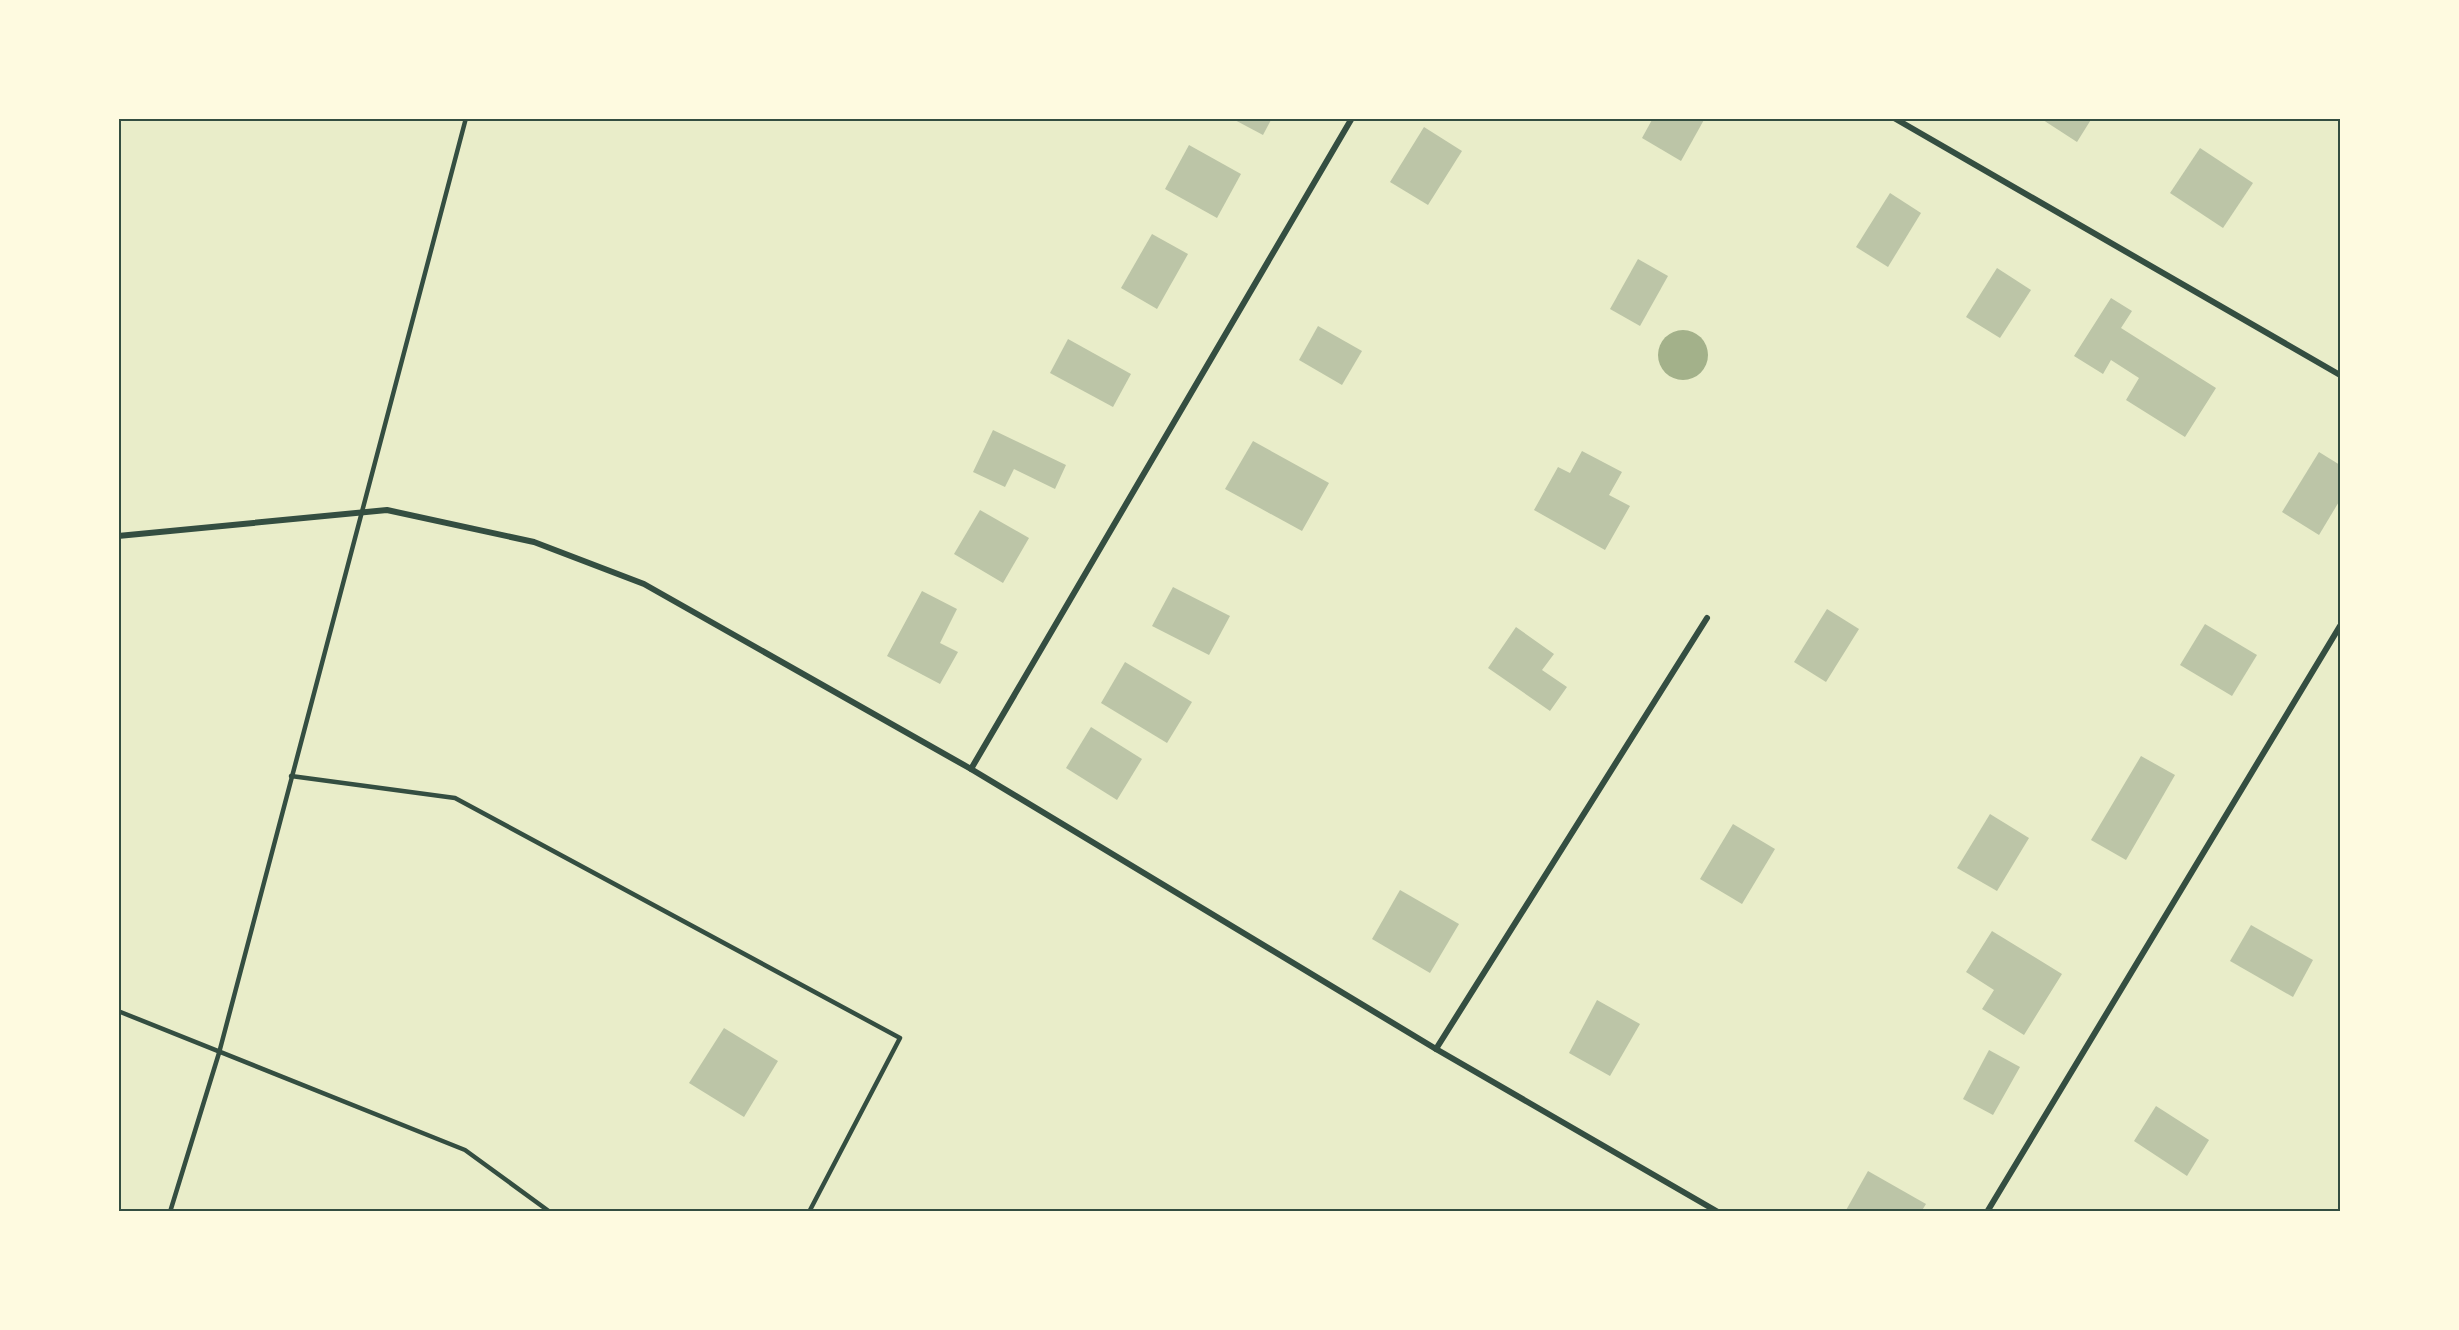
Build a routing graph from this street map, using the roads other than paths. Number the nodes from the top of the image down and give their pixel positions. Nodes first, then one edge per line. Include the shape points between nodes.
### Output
1 (466, 118) edge
2 (1352, 118) edge
3 (1894, 118) edge
4 (2340, 375) edge
5 (361, 513) junction
6 (118, 536) edge
7 (1707, 618) dead end
8 (2340, 626) edge
9 (971, 769) junction
10 (291, 776) junction
11 (118, 1011) edge
12 (1436, 1049) junction
13 (219, 1053) junction
14 (170, 1212) edge
15 (549, 1212) edge
16 (809, 1212) edge
17 (1718, 1212) edge
18 (1987, 1212) edge

1 - 5 lane
2 - 9 street
3 - 4 street
5 - 6 street
5 - 9 street via 387,510 534,542 644,584
5 - 10 lane
7 - 12 street
8 - 18 street
9 - 12 street
10 - 13 lane
10 - 16 lane via 455,798 900,1038
11 - 13 lane
12 - 17 street
13 - 14 lane
13 - 15 lane via 465,1150

